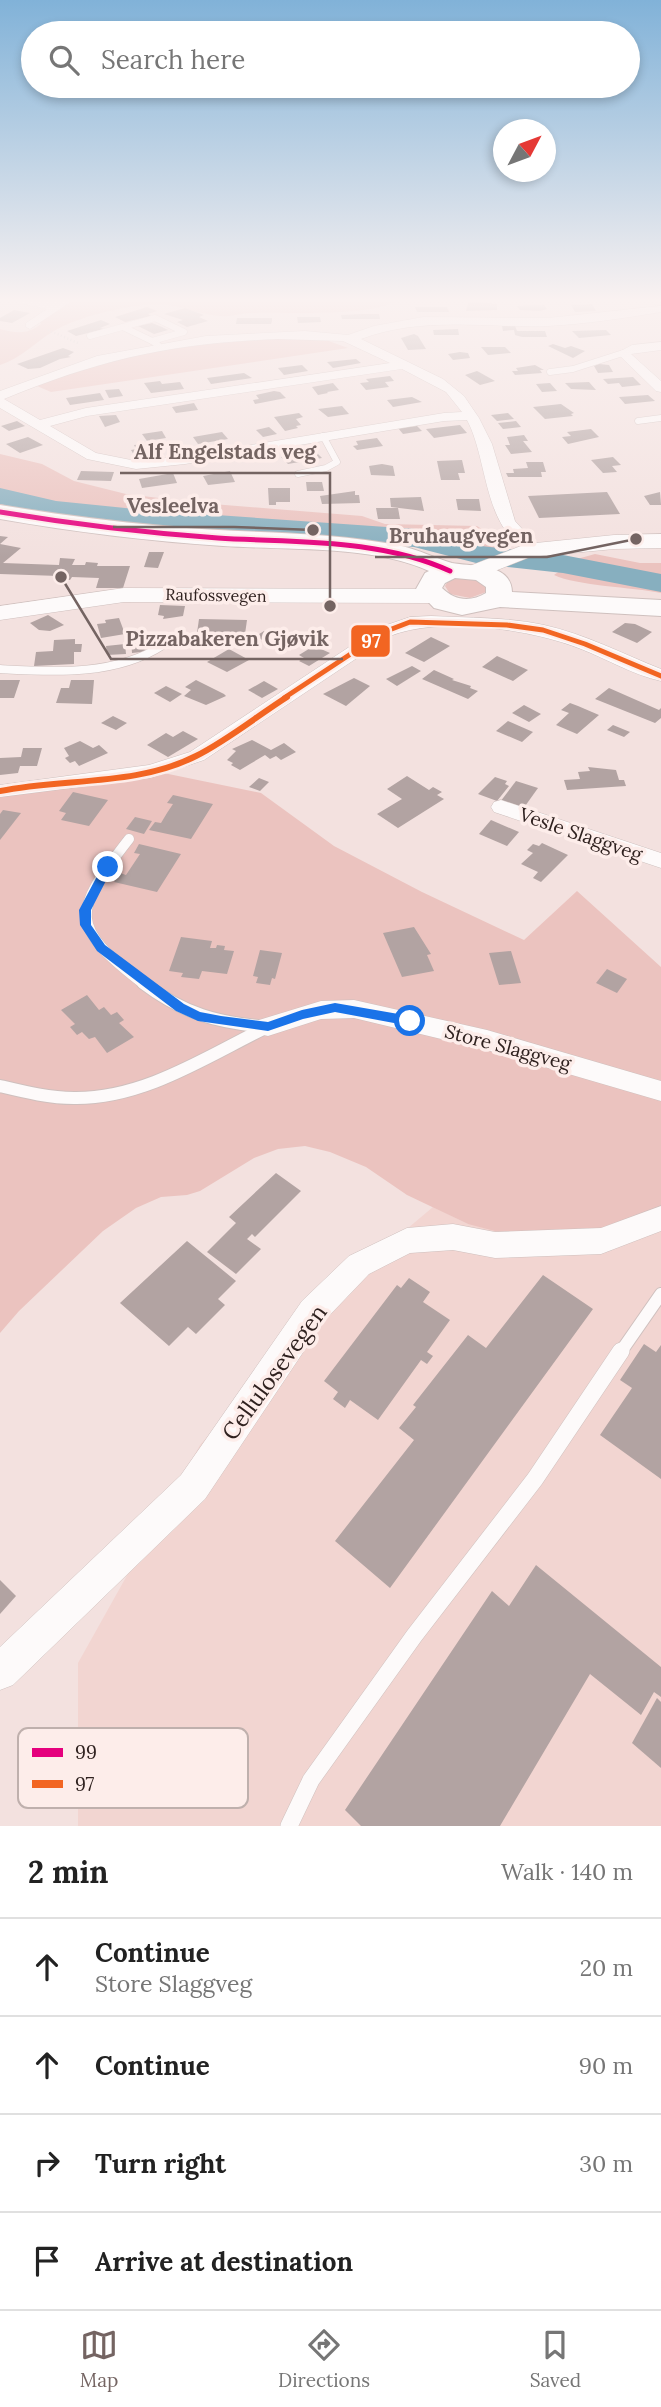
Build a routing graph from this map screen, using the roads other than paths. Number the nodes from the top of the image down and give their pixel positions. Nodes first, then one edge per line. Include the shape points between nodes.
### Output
1 (20, 386) edge
2 (260, 386) edge
3 (442, 386) edge
4 (0, 396) edge
5 (0, 402) edge
6 (470, 416) junction
7 (661, 418) edge
8 (638, 421) dead end
9 (40, 424) junction
10 (323, 436) junction
11 (298, 474) dead end
12 (0, 512) edge
13 (661, 541) edge
14 (541, 550) junction
15 (464, 583) junction
16 (661, 608) edge
17 (0, 613) edge
18 (163, 645) dead end
19 (0, 668) edge
20 (661, 676) edge
21 (0, 792) edge
22 (501, 807) dead end
23 (129, 839) dead end
24 (661, 861) edge
25 (268, 1027) junction
26 (0, 1086) edge
27 (661, 1091) edge
28 (661, 1218) edge
29 (661, 1294) edge
30 (0, 1672) edge
31 (289, 1826) edge

1 - 4 street
2 - 9 street via 86,412
3 - 6 street via 454,393
5 - 9 street
6 - 10 street via 444,416
6 - 14 street via 484,441 503,517 528,546
7 - 8 lane
9 - 10 street via 92,456 136,465
10 - 11 lane via 337,462
12 - 15 main road via 133,532 366,549 400,555
13 - 14 main road
14 - 15 main road via 536,557
15 - 16 main road via 560,602
15 - 17 main road, Raufossvegen via 365,595 124,595
18 - 19 lane via 143,658 111,665 50,672
20 - 21 street via 544,631 507,625 410,622 384,632 174,767 27,784
22 - 24 street, Vesle Slaggveg
23 - 25 lane via 95,887 85,910 85,925 101,948 198,1016
25 - 26 lane via 150,1086 119,1095 86,1099 43,1096
25 - 27 street, Store Slaggveg via 321,1010 354,1009 487,1040
28 - 30 street, Cellulosevegen via 601,1241 495,1245 453,1237 407,1241 359,1265 313,1311 193,1487
29 - 31 lane via 535,1479 311,1780

